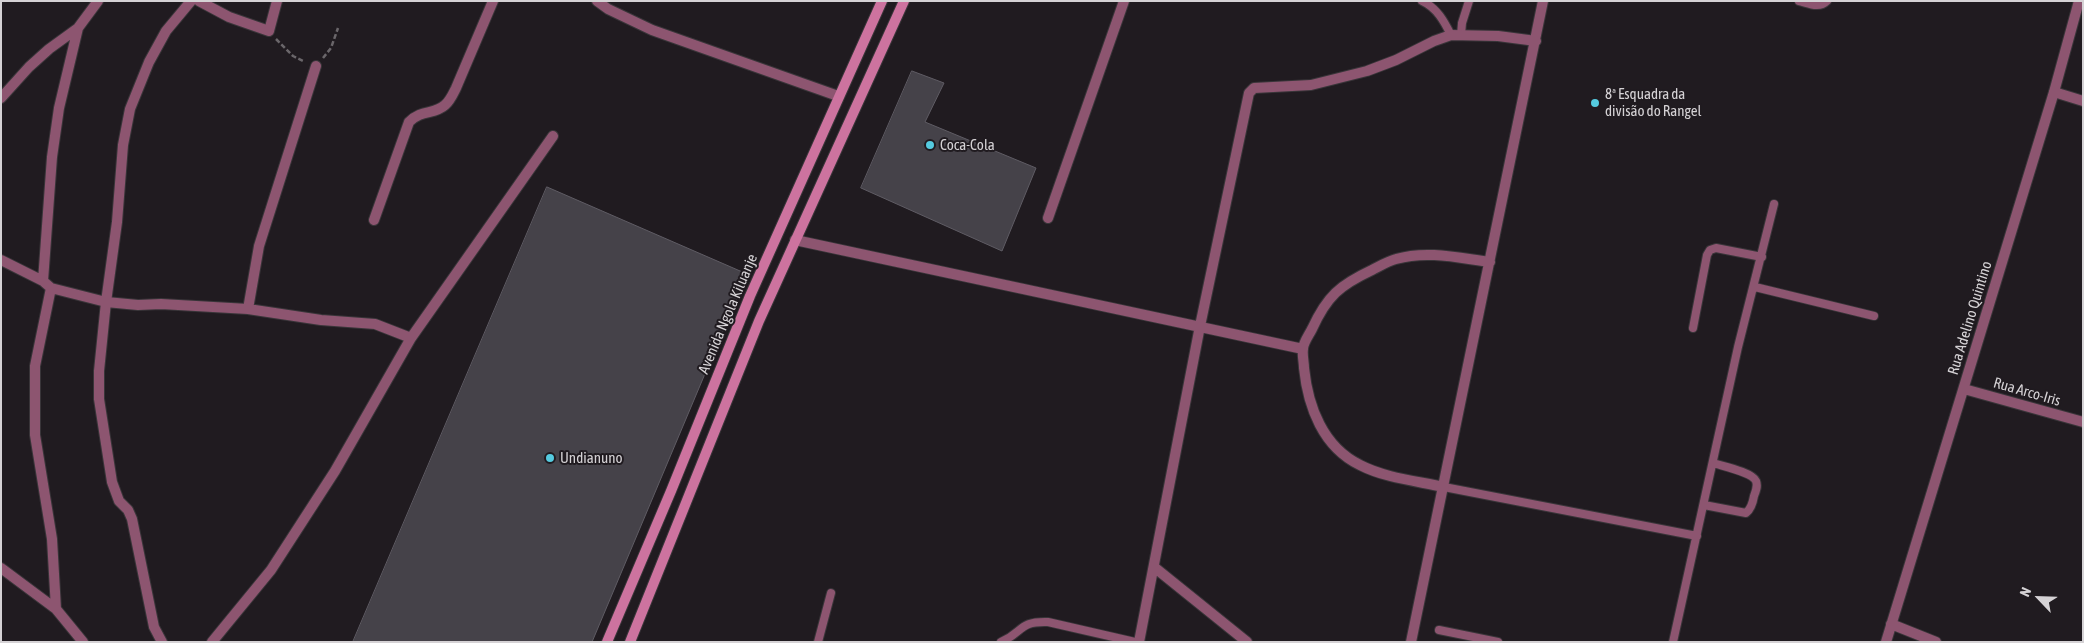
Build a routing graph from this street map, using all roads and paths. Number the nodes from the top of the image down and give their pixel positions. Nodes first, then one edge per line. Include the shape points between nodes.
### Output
1 (98, 1) edge
2 (191, 1) edge
3 (199, 1) edge
4 (277, 1) edge
5 (493, 1) edge
6 (597, 1) edge
7 (882, 1) edge
8 (904, 1) edge
9 (1124, 1) edge
10 (1422, 1) edge
11 (1469, 1) edge
12 (1544, 1) edge
13 (1799, 1) edge
14 (1827, 1) edge
15 (2079, 1) edge
16 (78, 28) junction
17 (338, 28) dead end
18 (269, 31) junction
19 (1456, 35) junction
20 (1536, 41) junction
21 (316, 66) junction
22 (2054, 92) junction
23 (838, 96) junction
24 (1, 98) edge
25 (2083, 101) edge
26 (553, 136) dead end
27 (1774, 204) dead end
28 (1048, 218) dead end
29 (374, 220) dead end
30 (795, 240) junction
31 (1762, 257) junction
32 (1, 260) edge
33 (1490, 262) junction
34 (43, 281) junction
35 (1755, 287) junction
36 (52, 288) junction
37 (106, 302) junction
38 (248, 309) junction
39 (1874, 316) dead end
40 (1200, 326) junction
41 (1693, 328) dead end
42 (411, 338) junction
43 (1302, 349) junction
44 (1964, 390) junction
45 (2083, 422) edge
46 (1713, 463) junction
47 (1444, 487) junction
48 (1704, 505) junction
49 (1697, 536) junction
50 (1154, 567) junction
51 (1, 568) edge
52 (831, 593) dead end
53 (56, 609) junction
54 (1891, 624) junction
55 (1439, 630) dead end
56 (83, 642) edge
57 (162, 642) edge
58 (212, 642) edge
59 (607, 642) edge
60 (630, 642) edge
61 (818, 642) edge
62 (1001, 642) edge
63 (1135, 642) edge
64 (1139, 642) edge
65 (1247, 642) edge
66 (1411, 642) edge
67 (1498, 642) edge
68 (1673, 642) edge
69 (1886, 642) edge
70 (1936, 642) edge

1 - 16 street
2 - 37 street via 166,31 130,109 123,145
3 - 18 street via 229,17
4 - 18 street
5 - 29 street via 449,101 409,122
6 - 23 street via 652,30
7 - 23 main road, Avenida Ngola Kiluanje
8 - 30 main road
9 - 28 street
10 - 19 lane via 1440,14
11 - 19 lane
12 - 20 street
13 - 14 lane via 1817,6
15 - 22 street, Rua Adelino Quintino
16 - 24 street via 48,49
16 - 34 street via 59,108 52,157
17 - 21 path via 331,48
18 - 21 path via 293,56
19 - 20 street
19 - 40 street via 1434,41 1367,71 1312,85 1254,88 1249,93
20 - 33 street
21 - 38 street via 259,246
22 - 25 street
22 - 44 street, Rua Adelino Quintino
23 - 59 main road, Avenida Ngola Kiluanje via 750,296
26 - 42 street
27 - 31 lane
30 - 40 street
30 - 60 main road via 759,321
31 - 35 lane
31 - 41 lane via 1716,248 1710,250
32 - 34 street
33 - 43 street via 1424,254 1396,259 1348,282 1331,296
33 - 47 street
34 - 36 street
35 - 39 lane
35 - 46 lane via 1738,346
36 - 37 street
36 - 53 street via 35,366 34,390 35,435 52,539
37 - 38 street
37 - 57 street via 99,399 112,482 119,501 132,519 154,627
38 - 42 street via 375,324
40 - 43 street
40 - 50 street
42 - 58 street via 296,534 272,570
43 - 47 street via 1313,415 1342,453 1359,465 1380,473
44 - 45 street, Rua Arco-Iris
44 - 54 street, Rua Adelino Quintino
46 - 48 lane
46 - 48 lane via 1754,477 1756,490 1746,513
47 - 49 lane
47 - 66 street
48 - 49 lane
49 - 68 lane
50 - 64 street
50 - 65 street
51 - 53 street
52 - 61 lane
53 - 56 street
54 - 69 street, Rua Adelino Quintino
54 - 70 street
55 - 67 lane
62 - 63 lane via 1025,624 1035,621

